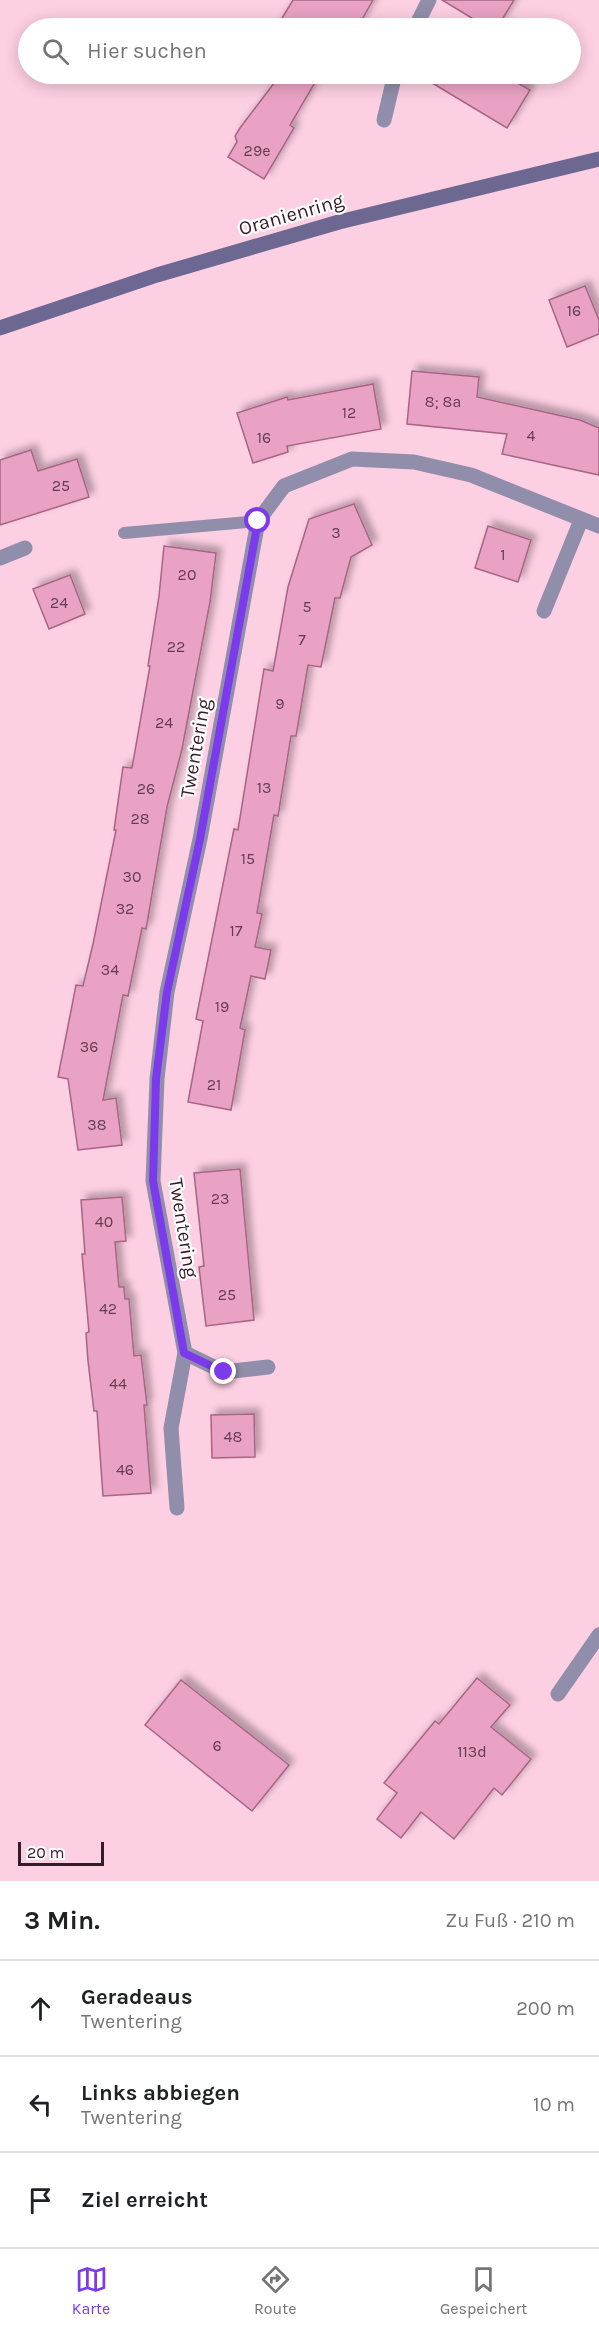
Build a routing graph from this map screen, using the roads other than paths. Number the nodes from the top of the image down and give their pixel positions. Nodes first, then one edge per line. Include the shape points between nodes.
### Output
1 (429, 0) edge
2 (420, 18) edge
3 (392, 84) edge
4 (384, 120) dead end
5 (599, 159) edge
6 (0, 328) edge
7 (581, 520) junction
8 (258, 521) junction
9 (599, 526) edge
10 (124, 533) dead end
11 (26, 548) dead end
12 (0, 558) edge
13 (544, 610) dead end
14 (184, 1353) junction
15 (268, 1367) dead end
16 (177, 1508) dead end
17 (599, 1635) edge
18 (558, 1694) dead end

1 - 2 street
3 - 4 street
5 - 6 street, Oranienring via 339,222 157,275
7 - 8 street, Twentering via 471,475 414,462 352,459 284,486
7 - 9 street, Twentering
7 - 13 street
8 - 10 lane
8 - 14 street, Twentering via 200,839 167,992 156,1079 153,1181
11 - 12 street
14 - 15 street via 224,1372
14 - 16 street, Twentering via 171,1428
17 - 18 street

